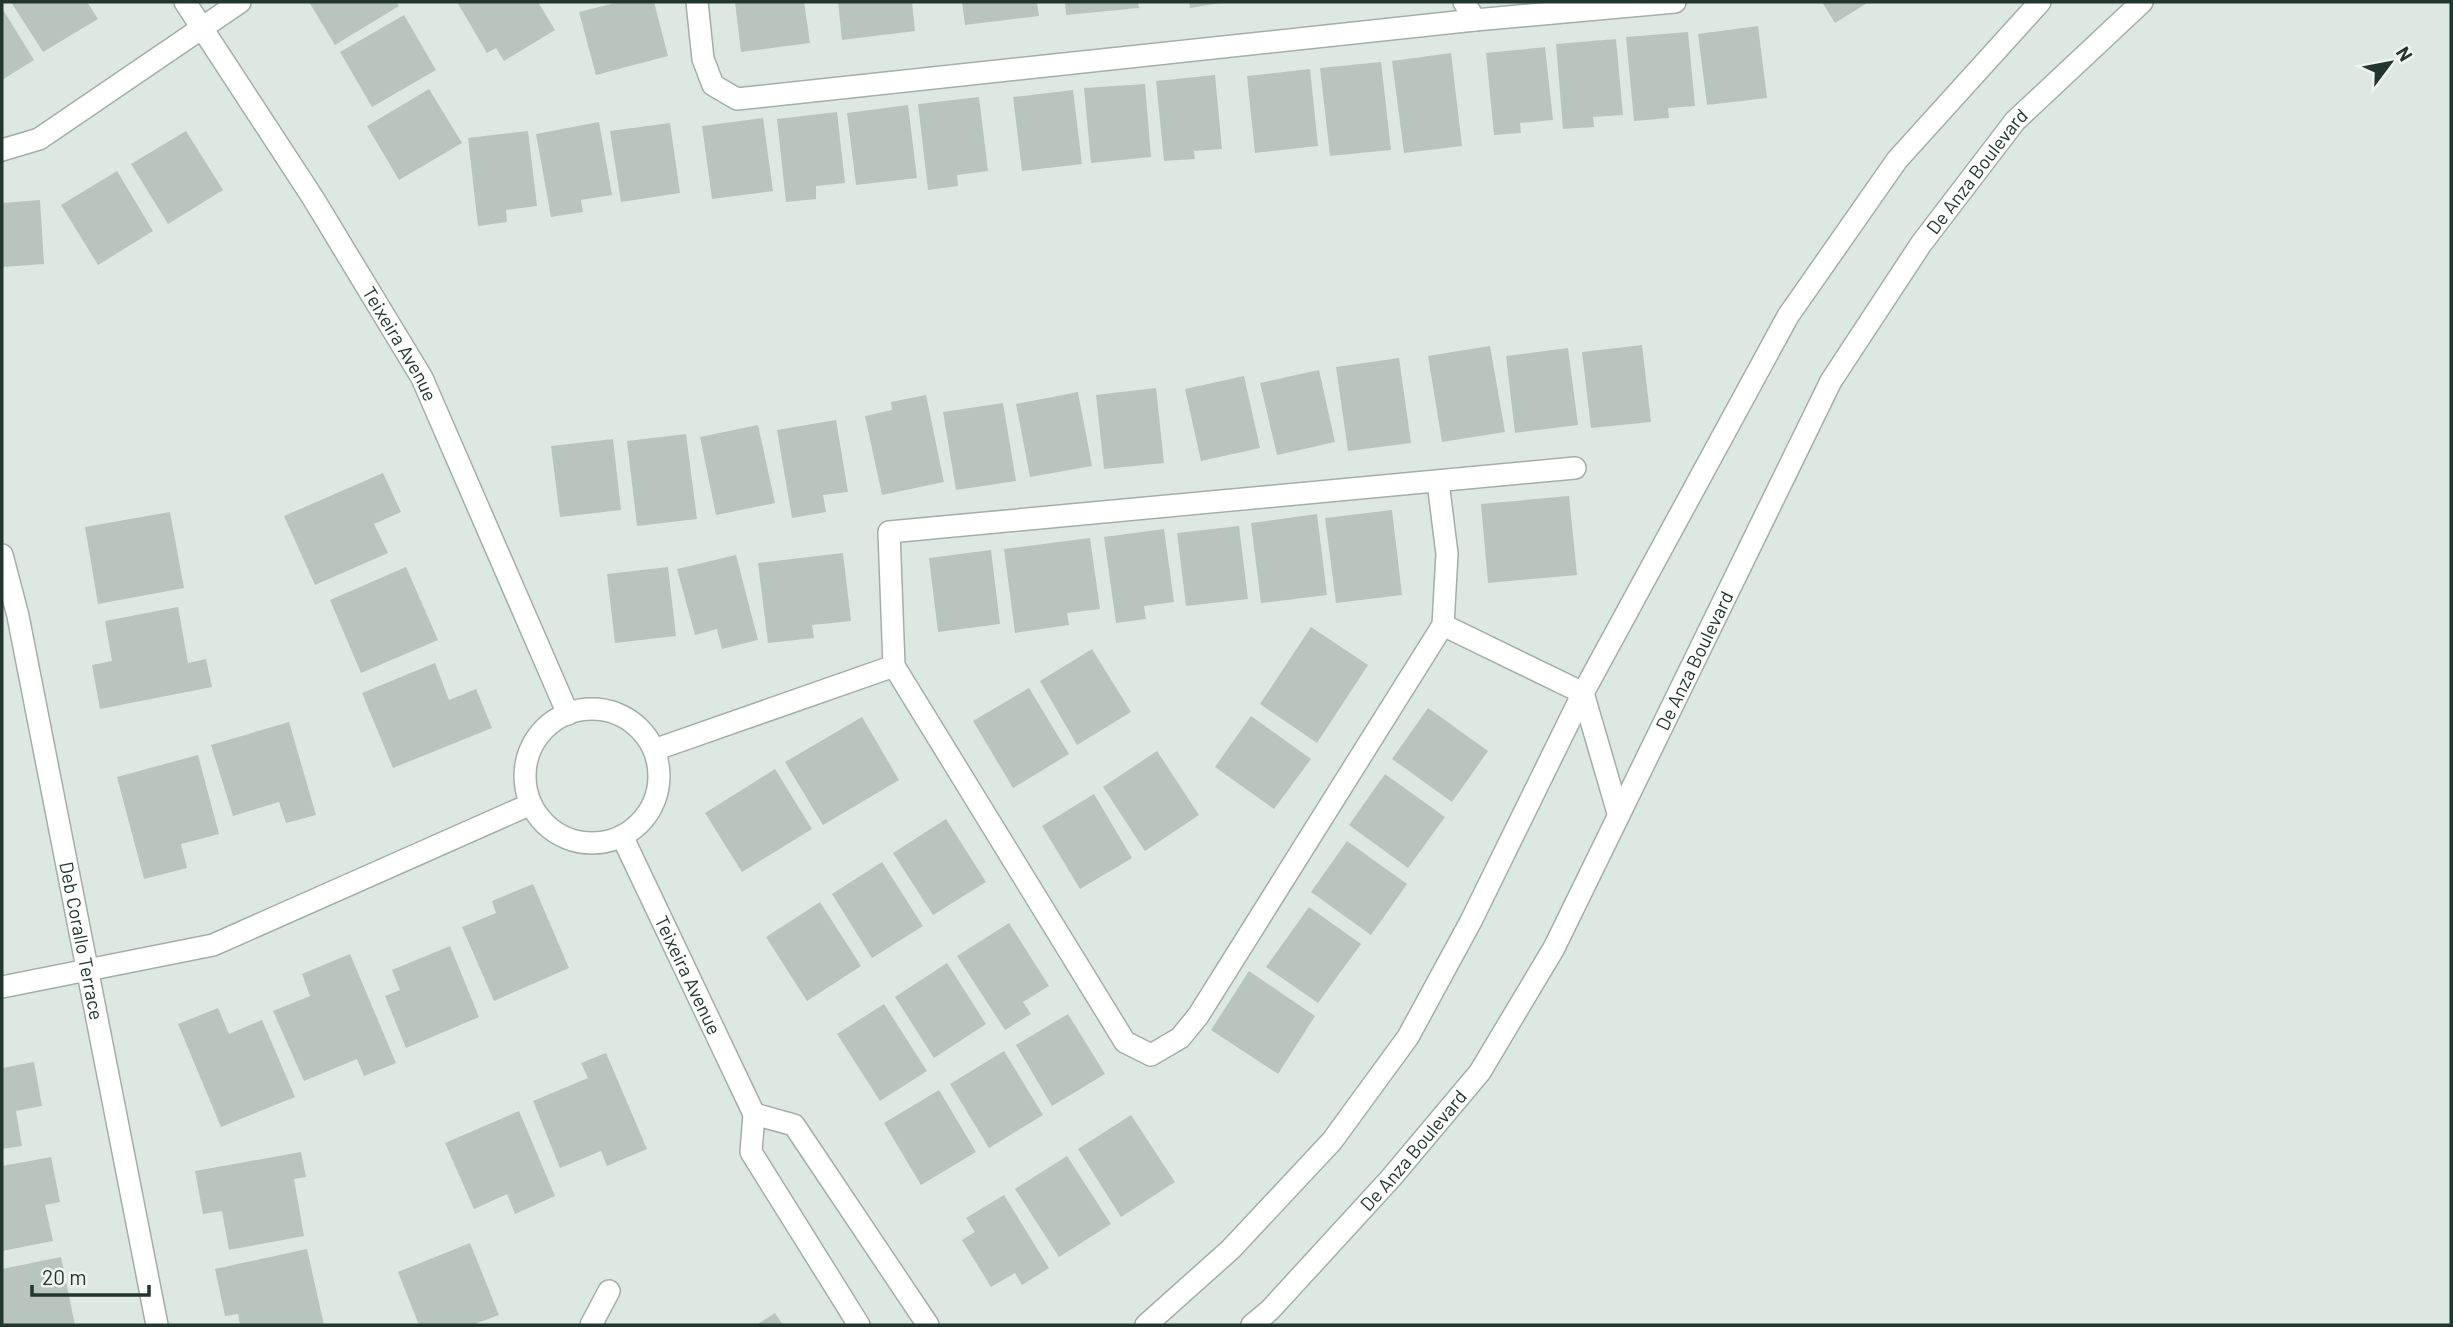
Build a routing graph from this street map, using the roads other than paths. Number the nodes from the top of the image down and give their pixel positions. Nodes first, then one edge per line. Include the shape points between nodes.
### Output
1 (185, 2) edge
2 (240, 2) edge
3 (697, 2) edge
4 (1675, 2) edge
5 (2040, 2) edge
6 (2142, 2) edge
7 (1469, 11) edge
8 (200, 26) junction
9 (2, 150) edge
10 (1575, 468) dead end
11 (1438, 482) junction
12 (2, 555) edge
13 (1443, 625) junction
14 (894, 666) junction
15 (1583, 692) junction
16 (568, 714) junction
17 (654, 750) junction
18 (531, 804) junction
19 (1618, 813) junction
20 (622, 836) junction
21 (87, 969) junction
22 (2, 987) edge
23 (754, 1114) junction
24 (609, 1291) dead end
25 (157, 1325) edge
26 (591, 1325) edge
27 (859, 1325) edge
28 (928, 1325) edge
29 (1146, 1325) edge
30 (1252, 1325) edge

1 - 8 street, Teixeira Avenue
2 - 8 street
3 - 7 street via 703,60 713,85 737,99
4 - 7 street
5 - 15 street via 1897,160 1788,316
6 - 19 street, De Anza Boulevard via 2015,121 1921,244 1831,381
8 - 9 street via 151,65 39,139
8 - 16 street, Teixeira Avenue via 313,198 422,378
10 - 11 street
11 - 13 street via 1447,554
11 - 14 street via 888,532
12 - 21 street, Deb Corallo Terrace via 18,615
13 - 14 street via 1198,1016 1180,1038 1151,1055 1125,1042
13 - 15 street
14 - 17 street
15 - 19 street
15 - 29 street via 1471,921 1408,1037 1332,1142 1231,1249
16 - 17 street via 601,709 624,716
16 - 18 street via 540,733 529,751 525,773
17 - 20 street via 660,772 657,795 647,816
18 - 20 street via 550,830 569,840 590,844
18 - 21 street via 213,945
19 - 30 street, De Anza Boulevard via 1553,948 1480,1072 1391,1178
20 - 23 street, Teixeira Avenue
21 - 22 street
21 - 25 street, Deb Corallo Terrace
23 - 27 street, Teixeira Avenue via 751,1152
23 - 28 street via 794,1125
24 - 26 street

